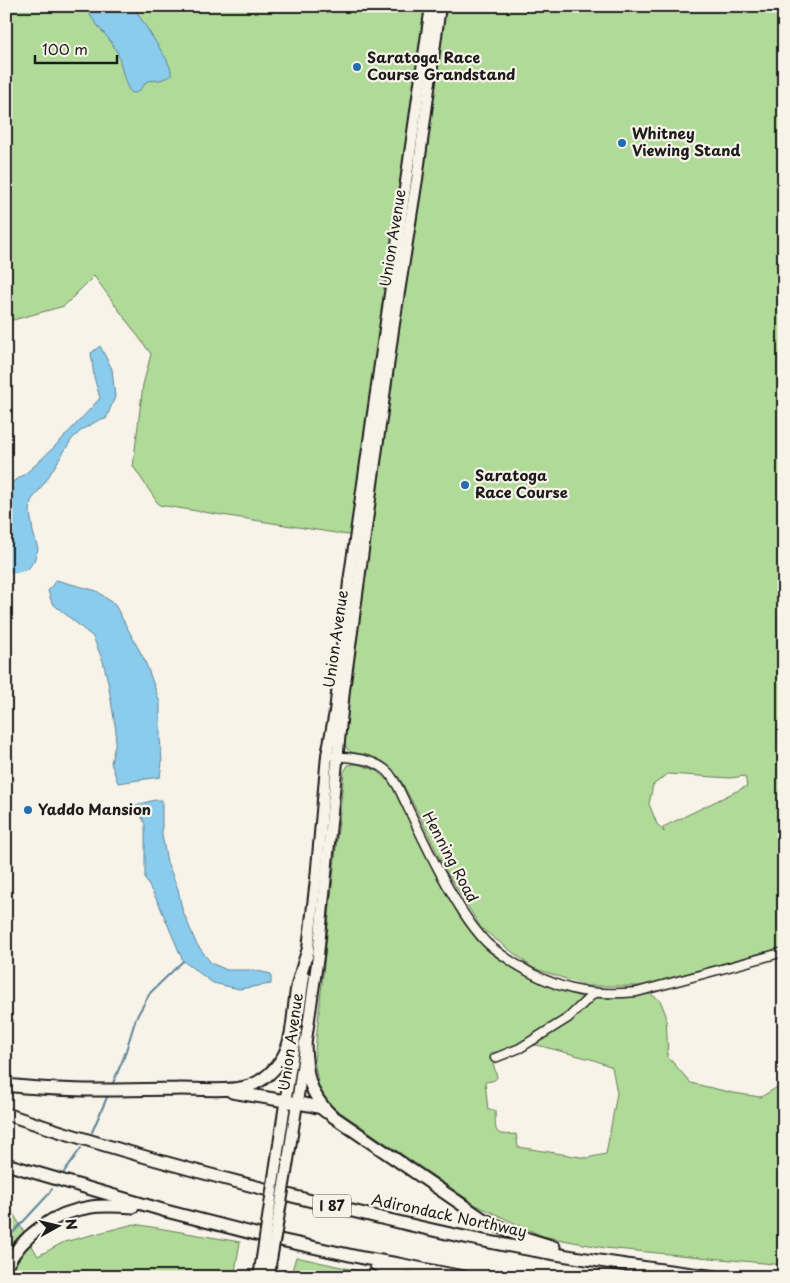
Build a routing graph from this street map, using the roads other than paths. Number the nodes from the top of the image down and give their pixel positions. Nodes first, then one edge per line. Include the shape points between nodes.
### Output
1 (431, 6) edge
2 (440, 6) edge
3 (327, 755) junction
4 (338, 756) junction
5 (308, 950) junction
6 (784, 952) edge
7 (594, 993) junction
8 (306, 1044) junction
9 (495, 1058) dead end
10 (6, 1085) edge
11 (205, 1089) junction
12 (292, 1102) junction
13 (6, 1114) edge
14 (332, 1115) junction
15 (6, 1164) edge
16 (166, 1211) junction
17 (363, 1258) junction
18 (268, 1260) junction
19 (6, 1268) edge
20 (663, 1270) junction
21 (259, 1277) edge
22 (268, 1277) edge
23 (406, 1277) edge
24 (463, 1277) edge
25 (716, 1277) edge

1 - 3 main road, Union Avenue
2 - 4 main road, Union Avenue via 344,690
3 - 4 street, Henning Road
3 - 5 main road, Union Avenue
4 - 7 street, Henning Road via 367,760 389,773 454,900 486,942 534,975 565,987
4 - 8 main road, Union Avenue
5 - 11 highway via 283,1057 264,1078 248,1086
5 - 12 main road, Union Avenue
6 - 7 street, Henning Road via 636,992
7 - 9 street via 568,1018 520,1048
8 - 12 main road, Union Avenue
8 - 14 highway via 311,1088 319,1103
10 - 11 highway via 95,1090
11 - 12 highway
12 - 14 highway via 315,1106
12 - 18 main road, Union Avenue, bridge
13 - 20 highway, Adirondack Northway / I 87 via 135,1155 396,1222 498,1244
14 - 20 highway via 496,1226 540,1243
15 - 16 highway
16 - 17 highway
16 - 19 highway via 92,1206 72,1211 56,1217 31,1234
17 - 23 highway
17 - 24 highway
18 - 21 main road, Union Avenue
18 - 22 highway
20 - 25 highway, Adirondack Northway / I 87

